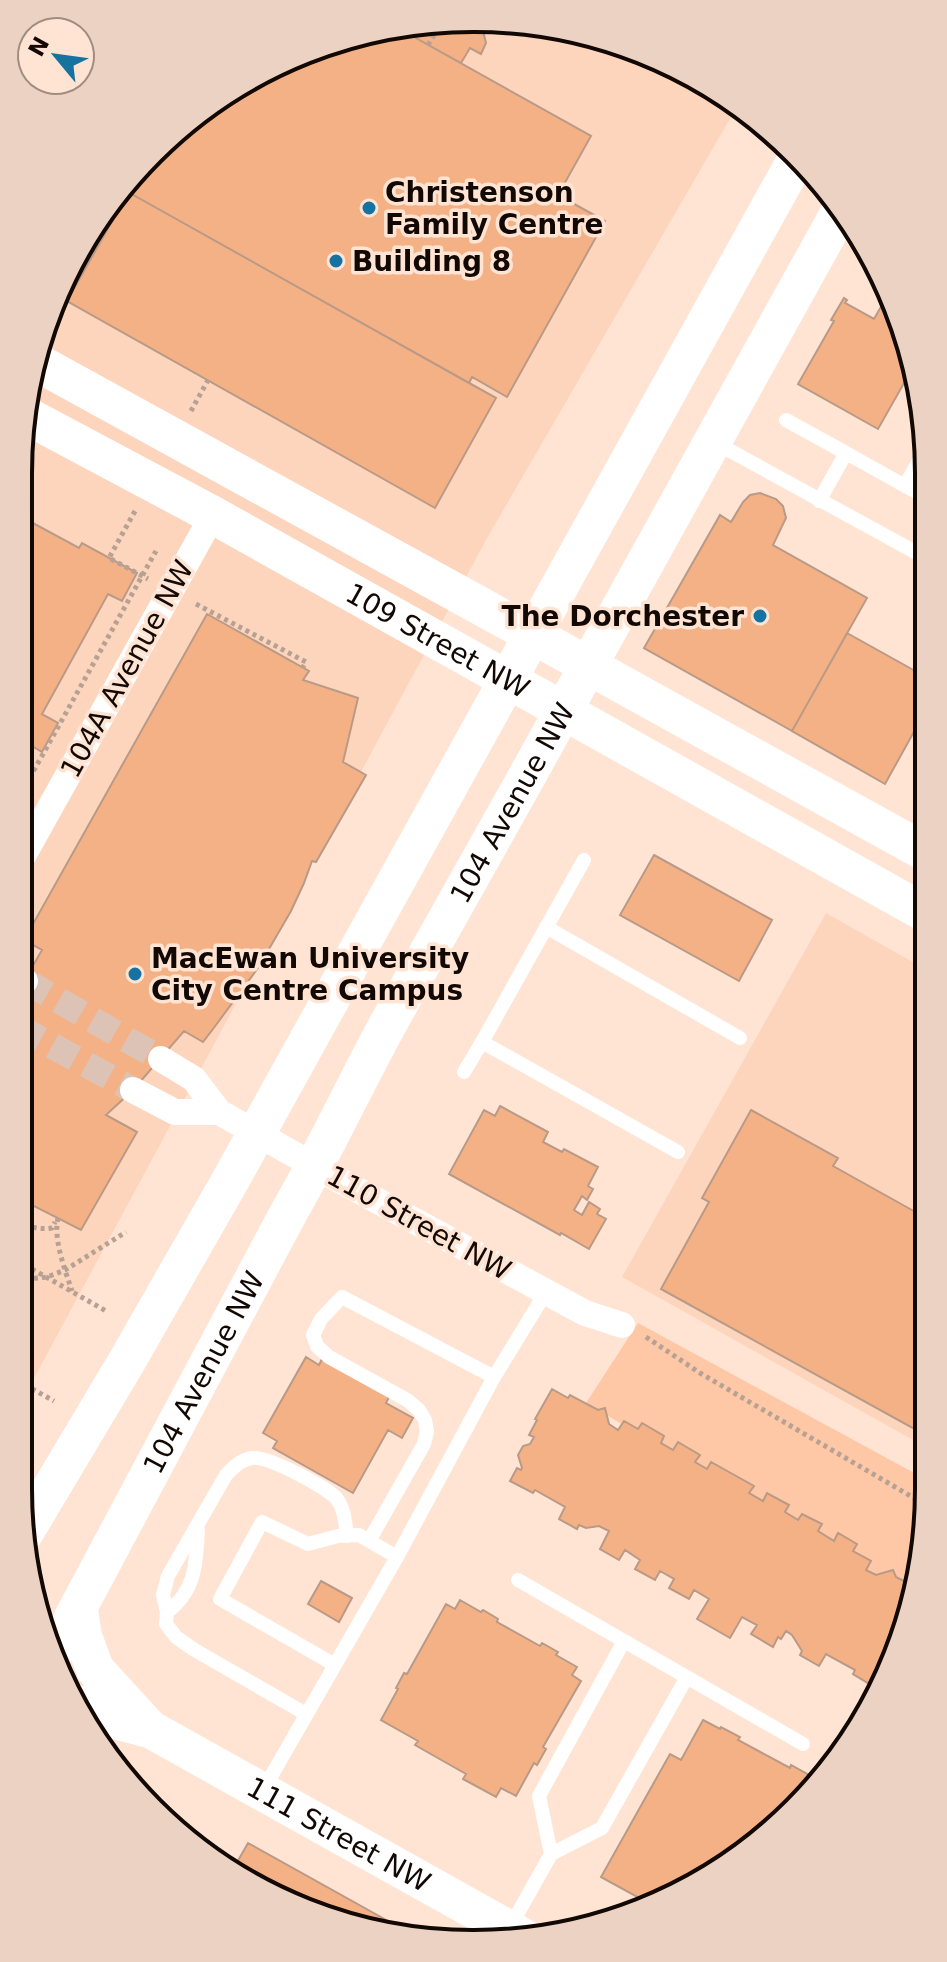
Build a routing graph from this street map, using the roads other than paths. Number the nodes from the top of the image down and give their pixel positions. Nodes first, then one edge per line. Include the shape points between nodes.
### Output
1 (792, 167) edge
2 (835, 220) edge
3 (45, 367) edge
4 (36, 420) edge
5 (786, 420) dead end
6 (713, 442) junction
7 (846, 453) junction
8 (915, 468) edge
9 (905, 486) junction
10 (915, 492) edge
11 (819, 501) junction
12 (213, 515) junction
13 (915, 552) edge
14 (532, 635) junction
15 (589, 666) junction
16 (507, 681) junction
17 (564, 712) junction
18 (32, 840) edge
19 (915, 846) edge
20 (584, 860) dead end
21 (915, 907) edge
22 (546, 927) junction
23 (740, 1038) dead end
24 (482, 1042) junction
25 (161, 1059) tunnel mouth
26 (464, 1072) dead end
27 (133, 1090) tunnel mouth
28 (219, 1112) junction
29 (256, 1133) junction
30 (678, 1152) dead end
31 (315, 1166) junction
32 (546, 1292) junction
33 (622, 1325) road end
34 (494, 1377) junction
35 (33, 1518) edge
36 (198, 1527) junction
37 (347, 1536) junction
38 (369, 1541) junction
39 (397, 1557) junction
40 (518, 1580) dead end
41 (79, 1610) junction
42 (167, 1612) junction
43 (624, 1641) junction
44 (60, 1643) edge
45 (335, 1665) junction
46 (687, 1677) junction
47 (92, 1711) edge
48 (306, 1714) junction
49 (150, 1729) junction
50 (803, 1744) dead end
51 (262, 1792) junction
52 (551, 1854) junction
53 (521, 1927) edge
54 (506, 1929) edge

1 - 14 main road
2 - 6 main road, 104 Avenue NW
3 - 14 main road, 109 Street NW
4 - 12 main road, 109 Street NW
5 - 7 lane
6 - 11 lane
6 - 15 main road, 104 Avenue NW
7 - 9 lane
7 - 11 lane
8 - 9 lane
9 - 10 lane
11 - 13 lane
12 - 16 main road, 109 Street NW
12 - 18 street, 104A Avenue NW
14 - 15 main road, 109 Street NW
14 - 16 main road
15 - 17 main road, 104 Avenue NW
15 - 19 main road, 109 Street NW
16 - 17 main road, 109 Street NW
16 - 29 main road
17 - 21 main road, 109 Street NW
17 - 31 main road, 104 Avenue NW
20 - 22 lane
22 - 23 lane
22 - 24 lane
24 - 26 lane
24 - 30 lane
25 - 28 street, 110 Street NW via 194,1079
27 - 28 street, 110 Street NW via 175,1112
28 - 29 street, 110 Street NW
29 - 31 street, 110 Street NW
29 - 35 main road
31 - 32 street, 110 Street NW
31 - 41 main road, 104 Avenue NW
32 - 33 street, 110 Street NW
32 - 34 lane
34 - 38 lane via 342,1297 321,1319 313,1335 317,1346 407,1400 425,1420 424,1444
34 - 39 lane
36 - 37 lane via 226,1475 253,1458 276,1463 335,1497
36 - 42 lane via 168,1576 163,1595
36 - 42 lane via 193,1580
37 - 38 lane
37 - 45 lane via 308,1544 262,1522 220,1599
38 - 39 lane
39 - 45 lane
40 - 43 lane
41 - 44 main road, 104 Avenue NW
41 - 49 main road via 95,1669
42 - 48 lane via 166,1624 176,1637
43 - 46 lane
43 - 52 lane via 539,1796
45 - 48 lane
46 - 50 lane
46 - 52 lane via 602,1828
47 - 49 main road
48 - 51 lane
49 - 51 main road, 111 Street NW
51 - 54 main road, 111 Street NW
52 - 53 lane

